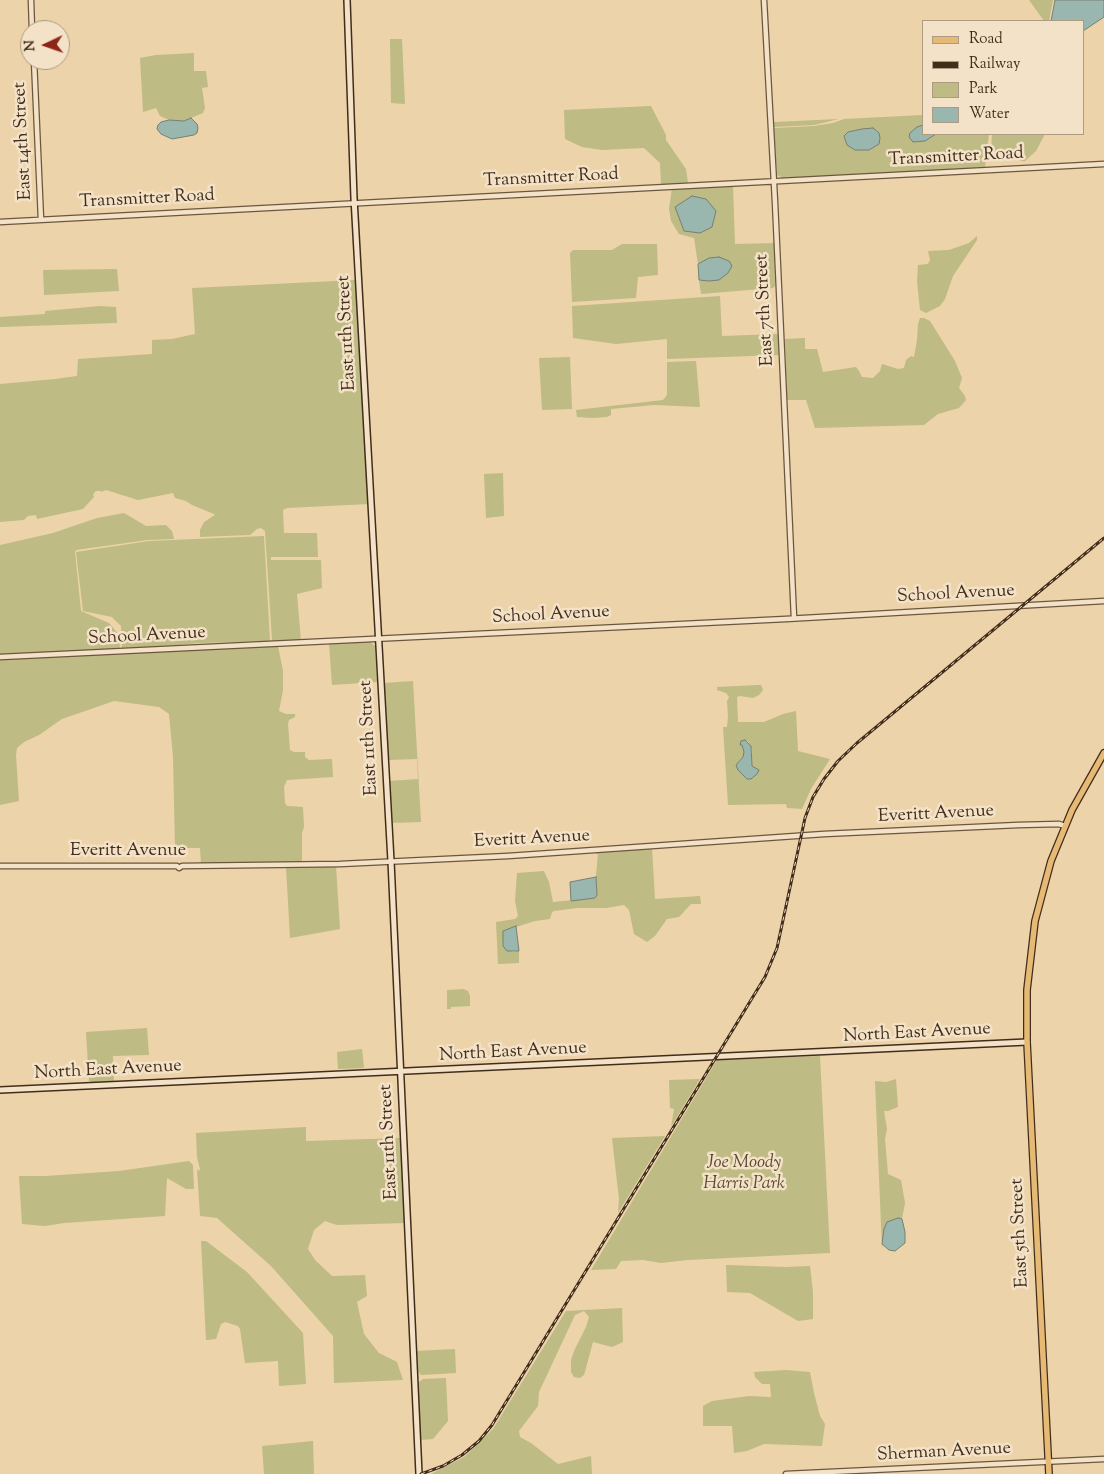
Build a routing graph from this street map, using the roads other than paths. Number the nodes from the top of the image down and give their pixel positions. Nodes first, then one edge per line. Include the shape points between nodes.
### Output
1 (31, 0) edge
2 (347, 0) edge
3 (764, 0) edge
4 (32, 20) edge
5 (34, 70) edge
6 (1104, 164) edge
7 (774, 181) junction
8 (355, 203) junction
9 (41, 220) junction
10 (0, 222) edge
11 (1104, 601) edge
12 (794, 618) junction
13 (378, 639) junction
14 (0, 657) edge
15 (1104, 753) edge
16 (1065, 826) junction
17 (391, 861) junction
18 (0, 866) edge
19 (1027, 1042) junction
20 (400, 1072) junction
21 (0, 1090) edge
22 (1104, 1459) edge
23 (1048, 1462) junction
24 (419, 1474) edge
25 (786, 1474) edge
26 (1049, 1474) edge

1 - 4 street
2 - 8 main road, East 11th Street
3 - 7 street, East 7th Street
5 - 9 street, East 14th Street
6 - 7 street, Transmitter Road
7 - 8 street, Transmitter Road
7 - 12 street, East 7th Street
8 - 9 street, Transmitter Road
8 - 13 main road, East 11th Street
9 - 10 street, Transmitter Road
11 - 12 street, School Avenue
12 - 13 street, School Avenue
13 - 14 street, School Avenue
13 - 17 main road, East 11th Street
15 - 16 main road, East 5th Street
16 - 17 street, Everitt Avenue via 1018,824 824,834
16 - 19 main road, East 5th Street via 1051,861 1036,916 1027,990
17 - 18 street, Everitt Avenue via 179,868
17 - 20 main road, East 11th Street
19 - 20 main road, North East Avenue
19 - 23 main road, East 5th Street
20 - 21 main road, North East Avenue
20 - 24 main road, East 11th Street
22 - 23 street, Sherman Avenue
23 - 25 street, Sherman Avenue
23 - 26 main road, East 5th Street

